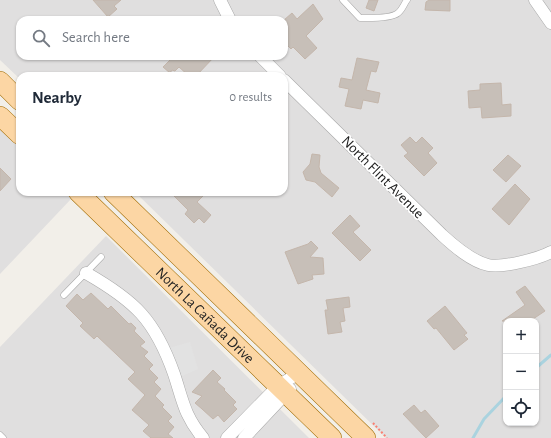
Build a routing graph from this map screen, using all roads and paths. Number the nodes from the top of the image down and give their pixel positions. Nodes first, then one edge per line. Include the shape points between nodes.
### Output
1 (220, 0) edge
2 (343, 0) edge
3 (407, 0) edge
4 (535, 0) edge
5 (228, 16) edge
6 (551, 23) edge
7 (264, 60) edge
8 (276, 72) edge
9 (288, 84) edge
10 (2, 86) edge
11 (16, 98) edge
12 (0, 116) edge
13 (16, 131) edge
14 (82, 196) edge
15 (117, 196) edge
16 (551, 252) edge
17 (101, 257) dead end
18 (86, 273) junction
19 (64, 295) dead end
20 (299, 373) junction
21 (283, 390) junction
22 (0, 436) edge
23 (3, 438) edge
24 (202, 438) edge
25 (227, 438) edge
26 (244, 438) edge
27 (332, 438) edge
28 (366, 438) edge

1 - 5 street
2 - 3 lane via 360,18 372,18 394,16
4 - 6 street
7 - 8 street
9 - 16 street, North Flint Avenue via 442,235 487,270 542,257
10 - 11 main road
12 - 13 main road
14 - 21 main road, North La Cañada Drive
15 - 20 main road, North La Cañada Drive
17 - 18 lane
18 - 19 lane
18 - 24 street via 126,298 147,319 165,349 184,411
20 - 21 street
20 - 28 main road, North La Cañada Drive
21 - 25 street
21 - 26 street
21 - 27 main road, North La Cañada Drive
22 - 23 lane

